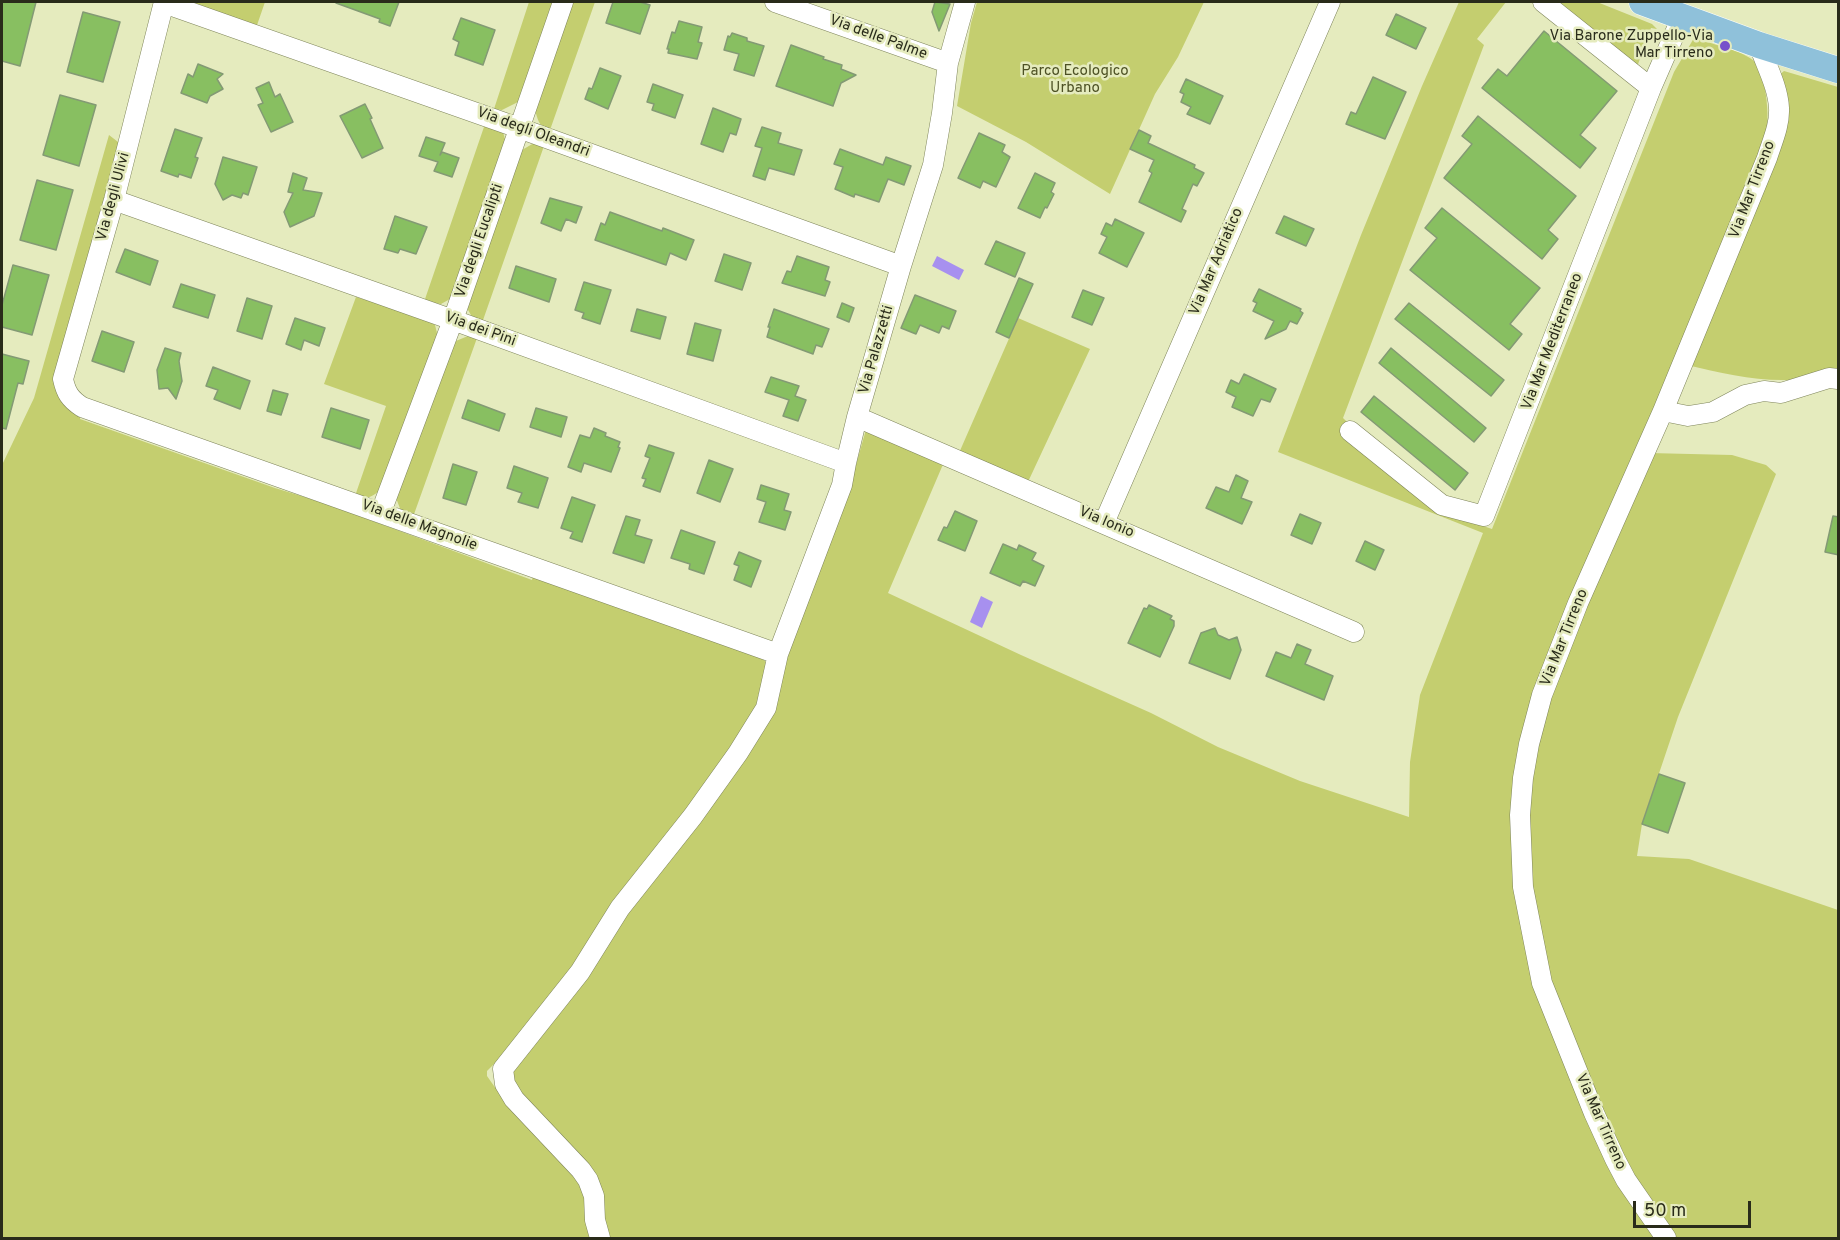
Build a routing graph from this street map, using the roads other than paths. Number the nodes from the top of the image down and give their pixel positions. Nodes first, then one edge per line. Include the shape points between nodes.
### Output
1 (164, 2) edge
2 (563, 2) edge
3 (775, 2) edge
4 (965, 2) edge
5 (1330, 2) edge
6 (1543, 2) edge
7 (1644, 2) edge
8 (1682, 17) junction
9 (1759, 45) junction
10 (948, 63) junction
11 (1839, 70) edge
12 (1651, 88) junction
13 (519, 128) junction
14 (114, 200) junction
15 (901, 266) junction
16 (453, 320) junction
17 (1839, 380) edge
18 (65, 391) joint
19 (1663, 411) junction
20 (857, 417) junction
21 (1350, 431) dead end
22 (846, 462) junction
23 (381, 512) junction
24 (1104, 523) junction
25 (1354, 632) dead end
26 (778, 654) junction
27 (600, 1239) edge
28 (1666, 1239) edge

1 - 13 street, Via degli Oleandri
1 - 14 street, Via degli Ulivi
2 - 13 street, Via degli Eucalipti
3 - 10 street, Via delle Palme
4 - 10 street, Via Palazzetti
5 - 24 street, Via Mar Adriatico
6 - 12 street
7 - 8 main road
8 - 9 main road
8 - 12 street, Via Mar Mediterraneo
9 - 11 main road
9 - 19 street, Via Mar Tirreno via 1777,94 1778,123
10 - 15 street, Via Palazzetti via 933,165
12 - 21 street, Via Mar Mediterraneo via 1484,516 1442,505
13 - 15 street, Via degli Oleandri
13 - 16 street, Via degli Eucalipti
14 - 16 street, Via dei Pini
14 - 18 street, Via degli Ulivi via 63,379
15 - 20 street, Via Palazzetti
16 - 22 street, Via dei Pini
16 - 23 street, Via degli Eucalipti
17 - 19 street via 1829,378 1781,393 1745,394 1713,412 1688,416
18 - 23 street, Via delle Magnolie via 82,407
19 - 28 street, Via Mar Tirreno via 1542,695 1529,744 1520,815 1523,887 1542,983 1615,1159
20 - 22 street, Via Palazzetti
20 - 24 street, Via Ionio
22 - 26 street, Via Palazzetti via 842,485
23 - 26 street, Via delle Magnolie
24 - 25 street, Via Ionio
26 - 27 street, Via Palazzetti via 766,708 738,753 620,908 580,972 504,1069 505,1084 514,1099 588,1180

